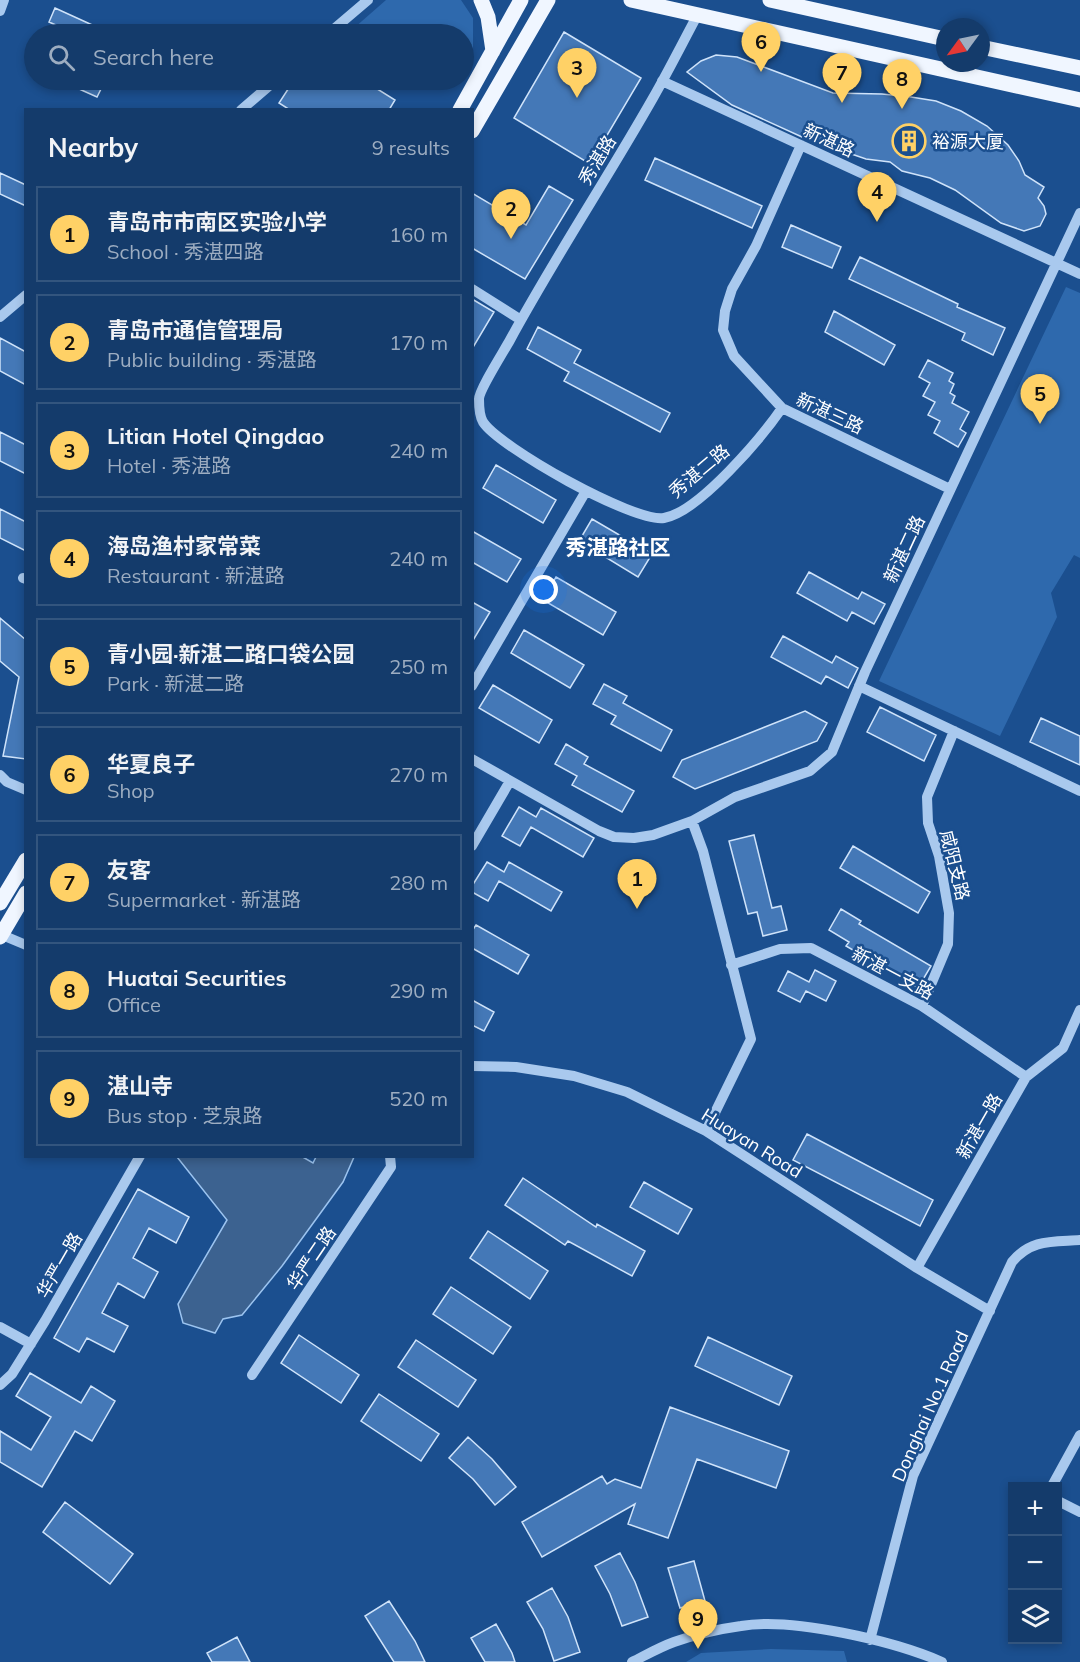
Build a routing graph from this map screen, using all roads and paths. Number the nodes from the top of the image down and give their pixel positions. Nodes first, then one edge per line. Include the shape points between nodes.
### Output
1 (4, 0) edge
2 (368, 0) edge
3 (481, 0) edge
4 (521, 0) edge
5 (548, 0) edge
6 (631, 0) edge
7 (770, 0) edge
8 (0, 11) edge
9 (698, 14) junction
10 (340, 24) edge
11 (936, 37) edge
12 (990, 48) edge
13 (493, 51) junction
14 (1080, 68) edge
15 (662, 81) junction
16 (474, 85) edge
17 (264, 90) edge
18 (471, 90) edge
19 (1080, 100) edge
20 (243, 108) edge
21 (461, 108) edge
22 (474, 128) edge
23 (801, 146) junction
24 (1080, 213) edge
25 (1056, 263) junction
26 (1080, 274) edge
27 (474, 290) edge
28 (24, 297) edge
29 (0, 317) edge
30 (521, 320) junction
31 (782, 408) junction
32 (950, 489) junction
33 (586, 491) junction
34 (474, 683) edge
35 (859, 686) junction
36 (954, 731) junction
37 (474, 760) edge
38 (0, 775) edge
39 (510, 781) junction
40 (24, 789) edge
41 (1080, 791) edge
42 (692, 821) junction
43 (474, 822) edge
44 (483, 827) junction
45 (474, 843) edge
46 (24, 863) edge
47 (24, 896) edge
48 (0, 903) edge
49 (0, 935) edge
50 (24, 944) edge
51 (730, 965) junction
52 (922, 1006) junction
53 (1080, 1010) edge
54 (474, 1066) edge
55 (1026, 1077) junction
56 (706, 1131) junction
57 (139, 1158) edge
58 (390, 1158) edge
59 (1080, 1240) edge
60 (917, 1268) junction
61 (990, 1311) junction
62 (0, 1327) edge
63 (31, 1344) junction
64 (252, 1375) dead end
65 (0, 1385) edge
66 (1080, 1435) edge
67 (1054, 1482) edge
68 (1062, 1504) edge
69 (1080, 1512) edge
70 (870, 1640) junction
71 (632, 1662) edge
72 (942, 1662) edge

1 - 8 street
2 - 10 street
3 - 13 main road
4 - 13 main road
5 - 22 main road
6 - 9 main road
7 - 11 main road
9 - 15 street, 秀湛路
9 - 19 main road
12 - 14 main road
13 - 16 main road
15 - 23 street, 新湛路
15 - 30 street, 秀湛路
17 - 20 street
18 - 21 main road
23 - 25 street, 新湛路
23 - 31 street, 新湛三路 via 732,289 723,330 734,356
24 - 25 street, 新湛二路
25 - 26 street, 新湛路
25 - 32 street, 新湛二路
27 - 30 street
28 - 29 street
30 - 33 street, 秀湛路 via 479,397 482,420 502,441
31 - 32 street, 新湛三路
31 - 33 street, 秀湛二路 via 730,470 681,511 663,518 637,513
32 - 35 street, 新湛二路
33 - 34 street
35 - 36 street
35 - 42 street, 新湛二路 via 831,752 810,771 735,797
36 - 41 street
36 - 52 street, 咸阳支路 via 927,797 928,823 939,856 949,923 948,944
37 - 39 street, 新湛二路
38 - 40 street
39 - 42 street, 新湛二路 via 614,837 653,835
39 - 44 street
42 - 51 street
43 - 44 street
44 - 45 street
46 - 48 main road
47 - 49 main road
49 - 50 street
51 - 52 street, 新湛一支路 via 780,949 811,948
51 - 56 street via 751,1039
52 - 55 street, 新湛一支路
53 - 55 street, 新湛一路 via 1063,1048
54 - 56 street, Huayan Road via 516,1067 574,1076 627,1092
55 - 60 street, 新湛一路
56 - 60 street, Huayan Road
57 - 63 street, 华严一路
58 - 64 street, 华严二路 via 391,1167 380,1185
59 - 61 street, Donghai No.1 Road via 1041,1242 1020,1252
60 - 61 street, Huayan Road
61 - 70 street, Donghai No.1 Road via 913,1476
62 - 63 street
63 - 65 street, 华严一路
66 - 67 street
68 - 69 street
70 - 71 street via 799,1625 742,1625 673,1642
70 - 72 street

